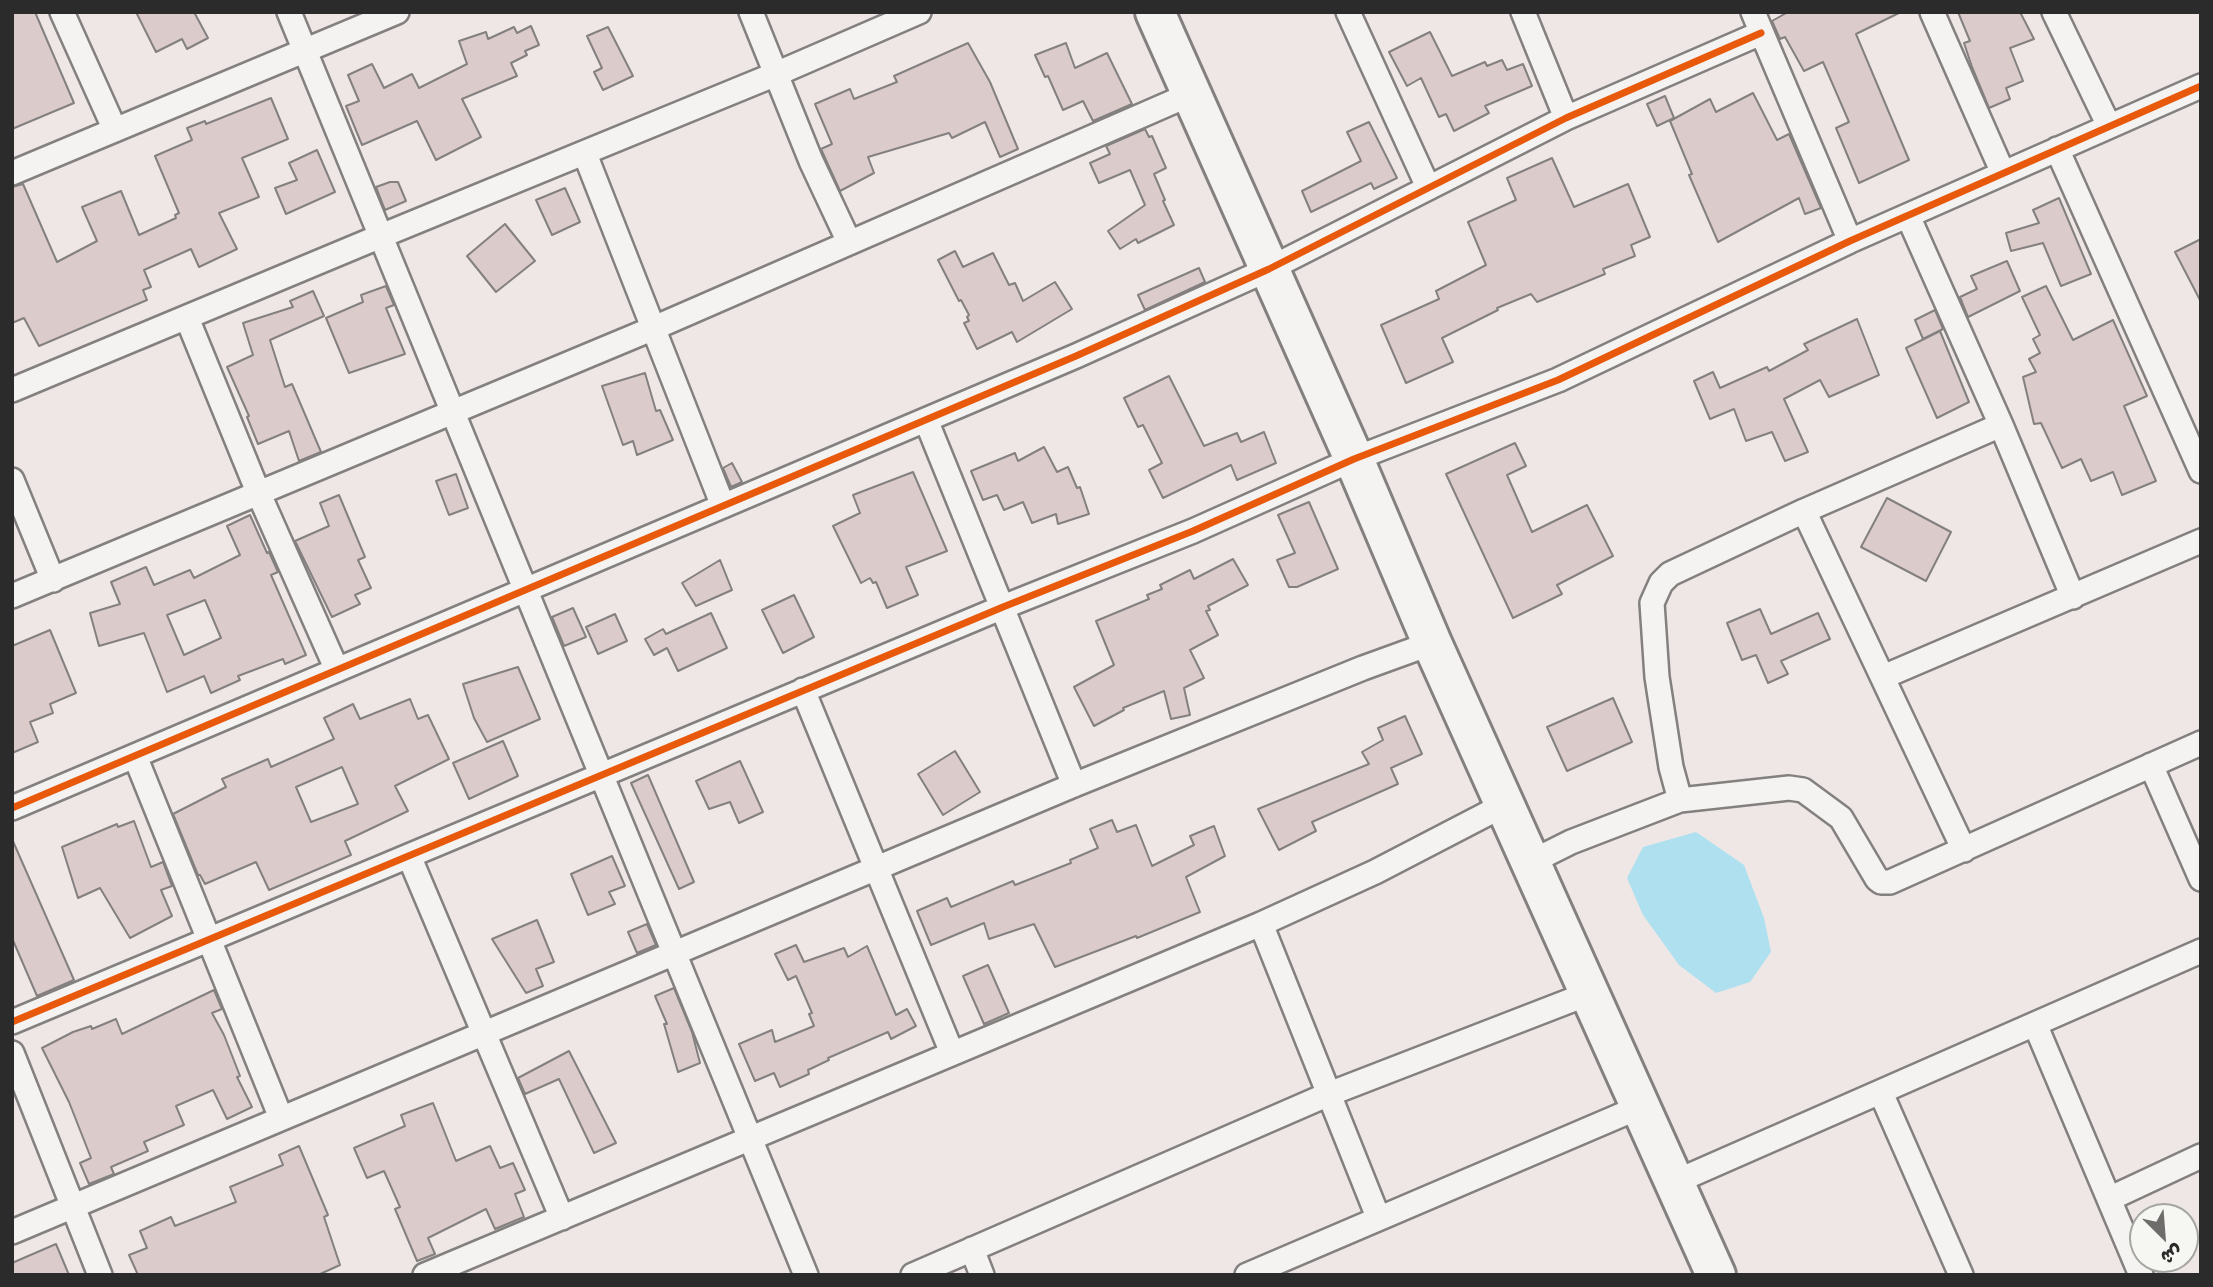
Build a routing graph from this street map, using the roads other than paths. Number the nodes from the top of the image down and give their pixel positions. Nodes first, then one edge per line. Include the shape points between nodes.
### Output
1 (62, 12) edge
2 (289, 12) edge
3 (397, 12) edge
4 (751, 12) edge
5 (919, 12) edge
6 (1155, 12) edge
7 (1348, 12) edge
8 (1522, 12) edge
9 (1932, 12) edge
10 (2054, 12) edge
11 (1757, 23) edge
12 (305, 51) junction
13 (776, 74) junction
14 (2201, 86) edge
15 (1191, 94) junction
16 (1566, 118) junction
17 (2109, 126) junction
18 (115, 131) junction
19 (2057, 149) junction
20 (585, 154) junction
21 (12, 173) edge
22 (2003, 173) junction
23 (1428, 187) junction
24 (1908, 216) junction
25 (380, 236) junction
26 (1850, 241) junction
27 (849, 242) junction
28 (1269, 269) junction
29 (187, 318) junction
30 (654, 328) junction
31 (12, 390) edge
32 (452, 411) junction
33 (926, 420) junction
34 (2001, 425) junction
35 (1354, 459) junction
36 (2201, 471) edge
37 (12, 480) edge
38 (258, 492) junction
39 (723, 506) junction
40 (1804, 511) junction
41 (2201, 541) edge
42 (52, 580) junction
43 (526, 590) junction
44 (12, 596) edge
45 (2073, 597) junction
46 (1003, 607) junction
47 (1432, 643) junction
48 (337, 670) junction
49 (1883, 677) junction
50 (803, 690) junction
51 (2201, 743) edge
52 (135, 756) junction
53 (2151, 765) junction
54 (601, 774) junction
55 (1074, 785) junction
56 (1680, 800) junction
57 (1506, 804) junction
58 (12, 808) edge
59 (1964, 850) junction
60 (409, 856) junction
61 (1531, 862) junction
62 (876, 870) junction
63 (2201, 879) edge
64 (1261, 924) junction
65 (210, 939) junction
66 (2201, 951) edge
67 (675, 954) junction
68 (1590, 993) junction
69 (12, 1022) edge
70 (2035, 1024) junction
71 (484, 1034) junction
72 (12, 1053) edge
73 (952, 1053) junction
74 (1881, 1093) junction
75 (1329, 1094) junction
76 (1640, 1107) junction
77 (281, 1118) junction
78 (751, 1138) junction
79 (2201, 1156) edge
80 (1675, 1182) junction
81 (2109, 1199) junction
82 (73, 1207) junction
83 (1378, 1217) junction
84 (562, 1218) junction
85 (12, 1232) edge
86 (972, 1249) junction
87 (100, 1275) edge
88 (425, 1275) edge
89 (806, 1275) edge
90 (913, 1275) edge
91 (982, 1275) edge
92 (1247, 1275) edge
93 (1716, 1275) edge
94 (1961, 1275) edge
95 (2141, 1275) edge

1 - 18 street
2 - 12 street
3 - 12 street
4 - 13 street
5 - 13 street
6 - 15 highway
7 - 23 street
8 - 16 street
9 - 22 street
10 - 17 street
11 - 16 street
11 - 26 street
12 - 18 street
12 - 25 street
13 - 20 street
13 - 27 street
14 - 17 street
15 - 27 street
15 - 28 highway
16 - 23 street
17 - 19 street
18 - 21 street
19 - 22 street
19 - 36 street
20 - 25 street
20 - 30 street
22 - 24 street
23 - 28 street
24 - 26 street
24 - 34 street
25 - 29 street
25 - 32 street
26 - 35 street via 1559,380
27 - 30 street
28 - 33 street
28 - 35 highway
29 - 31 street
29 - 38 street
30 - 32 street
30 - 39 street
32 - 38 street
32 - 43 street
33 - 39 street
33 - 46 street
34 - 40 street
34 - 45 street
35 - 46 street via 1193,531
35 - 47 highway
37 - 42 street
38 - 42 street
38 - 48 street
39 - 43 street
40 - 49 street
40 - 56 street via 1670,574 1655,593 1660,701
41 - 45 street
42 - 44 street
43 - 48 street
43 - 54 street
45 - 49 street
46 - 50 street
46 - 55 street
47 - 55 street
47 - 57 highway
48 - 52 street
49 - 59 street
50 - 54 street
50 - 62 street
51 - 53 street
52 - 58 street
52 - 65 street
53 - 59 street
53 - 63 street
54 - 60 street
54 - 67 street
55 - 62 street
56 - 59 street via 1803,790 1842,818 1881,882
56 - 61 street
57 - 61 highway
57 - 64 street
60 - 65 street
60 - 71 street
61 - 68 highway
62 - 67 street
62 - 73 street
64 - 73 street
64 - 75 street
65 - 69 street
65 - 77 street
66 - 70 street
67 - 71 street
67 - 78 street
68 - 75 street
68 - 76 highway
70 - 74 street
70 - 81 street
71 - 77 street
71 - 84 street
72 - 82 street
73 - 78 street
74 - 80 street
74 - 94 street
75 - 83 street
75 - 86 street
76 - 80 highway
76 - 83 street
77 - 82 street
78 - 84 street
78 - 89 street
79 - 81 street
80 - 93 highway
81 - 95 street
82 - 85 street
82 - 87 street
83 - 92 street
84 - 88 street
86 - 90 street
86 - 91 street

